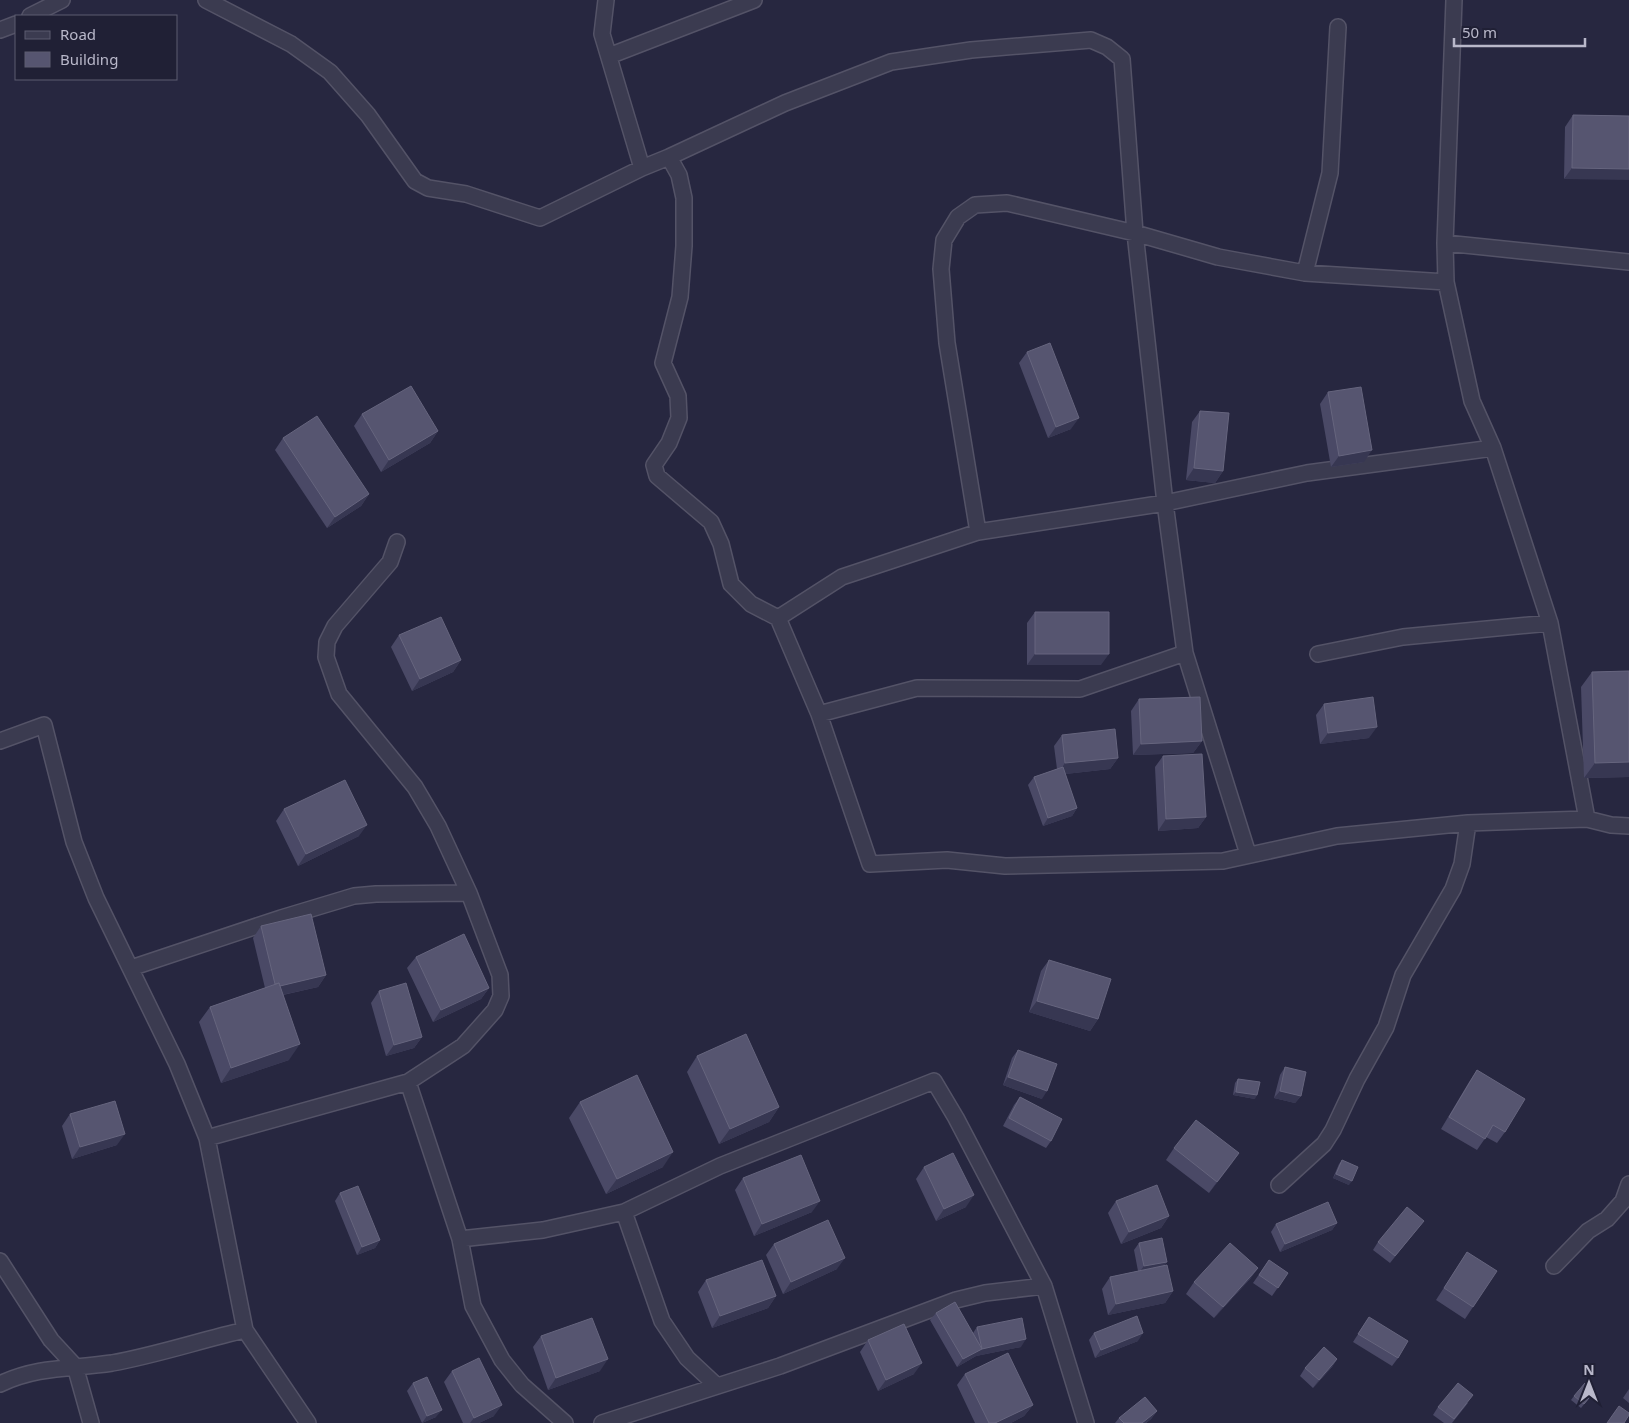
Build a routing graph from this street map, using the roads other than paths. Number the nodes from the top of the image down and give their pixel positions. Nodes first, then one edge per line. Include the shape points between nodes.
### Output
1 (62, 0) edge
2 (206, 0) edge
3 (606, 0) edge
4 (754, 0) edge
5 (1454, 0) edge
6 (32, 15) edge
7 (15, 24) edge
8 (1338, 27) dead end
9 (0, 30) edge
10 (609, 56) junction
11 (669, 158) junction
12 (642, 168) junction
13 (1135, 233) junction
14 (1445, 243) junction
15 (1629, 262) edge
16 (1305, 273) junction
17 (1446, 282) junction
18 (1493, 448) junction
19 (1165, 503) junction
20 (978, 532) junction
21 (397, 542) dead end
22 (778, 618) junction
23 (1550, 623) junction
24 (1185, 653) junction
25 (1318, 654) dead end
26 (819, 714) junction
27 (0, 741) edge
28 (1587, 819) junction
29 (1468, 823) junction
30 (1629, 826) edge
31 (1248, 854) junction
32 (469, 893) junction
33 (131, 968) junction
34 (408, 1082) junction
35 (207, 1138) junction
36 (1629, 1184) edge
37 (1279, 1185) dead end
38 (624, 1212) junction
39 (460, 1239) junction
40 (0, 1261) edge
41 (1554, 1266) dead end
42 (1044, 1286) junction
43 (246, 1330) junction
44 (75, 1366) junction
45 (0, 1384) edge
46 (716, 1386) junction
47 (91, 1423) edge
48 (308, 1423) edge
49 (565, 1423) edge
50 (602, 1423) edge
51 (1086, 1423) edge

1 - 6 street
2 - 12 street via 291,44 330,72 368,115 415,181 428,188 466,194 540,218
3 - 10 street via 602,34
4 - 10 street
5 - 14 street
7 - 9 street
8 - 16 street via 1330,173
10 - 12 street
11 - 12 street
11 - 13 street via 784,103 891,62 971,50 1091,40 1122,59
11 - 22 street via 679,175 684,198 684,246 680,297 663,363 678,396 679,418 669,443 654,465 657,476 711,522 721,544 731,584 751,604
13 - 16 street via 1218,257
13 - 19 street
13 - 20 street via 1007,203 992,203 975,205 958,216 944,240 941,269 947,343
14 - 15 street
14 - 17 street
16 - 17 street
17 - 18 street via 1472,401
18 - 19 street via 1307,474
18 - 23 street
19 - 20 street
19 - 24 street
20 - 22 street via 842,577
21 - 32 street via 390,562 334,626 327,642 326,657 339,694 415,788 438,826
22 - 26 street
23 - 25 street via 1403,637
23 - 28 street
24 - 26 street via 1080,689 917,688
24 - 31 street
26 - 31 street via 870,864 947,860 1005,866 1154,864 1223,860
27 - 33 street via 44,725 74,842 96,898
28 - 29 street
28 - 30 street
29 - 31 street via 1337,836
29 - 37 street via 1462,864 1453,889 1403,976 1386,1027 1333,1130 1324,1144
32 - 33 street via 354,896
32 - 34 street via 500,976 502,996 495,1010 463,1046
33 - 35 street via 177,1064
34 - 35 street
34 - 39 street
35 - 43 street
36 - 41 street via 1623,1201 1607,1219 1588,1231
38 - 39 street via 544,1230
38 - 42 street via 720,1166 934,1081
38 - 46 street via 662,1321 687,1358
39 - 49 street via 473,1306 487,1334 522,1385
40 - 44 street via 50,1340
42 - 46 street via 956,1300 780,1366
42 - 51 street
43 - 44 street via 158,1353
43 - 48 street
44 - 45 street via 45,1369 16,1376
44 - 47 street
46 - 50 street

